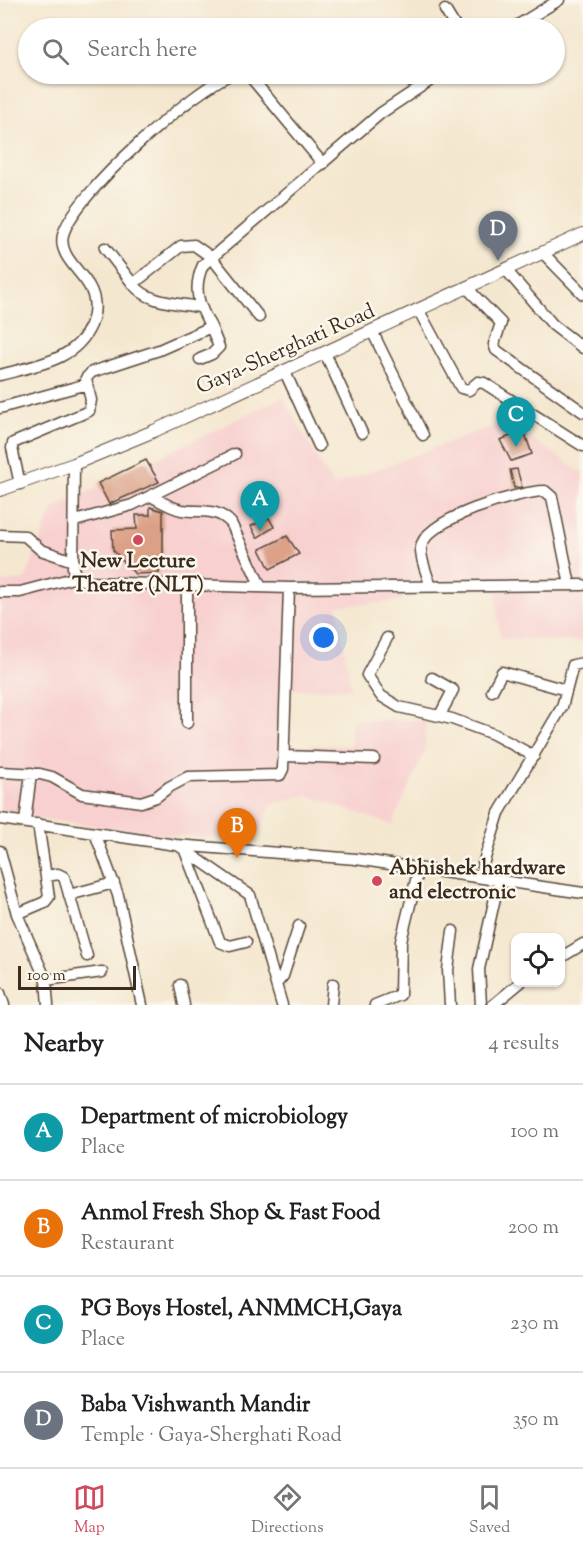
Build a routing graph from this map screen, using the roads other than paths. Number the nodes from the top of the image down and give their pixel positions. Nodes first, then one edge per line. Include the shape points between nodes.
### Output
1 (559, 0) edge
2 (446, 10) dead end
3 (450, 18) edge
4 (529, 18) edge
5 (218, 84) edge
6 (256, 84) edge
7 (425, 84) edge
8 (323, 164) junction
9 (583, 235) edge
10 (105, 248) dead end
11 (543, 253) junction
12 (211, 257) junction
13 (507, 271) junction
14 (133, 284) junction
15 (468, 289) junction
16 (583, 294) edge
17 (199, 307) junction
18 (419, 311) junction
19 (260, 316) dead end
20 (211, 327) junction
21 (372, 331) junction
22 (583, 348) edge
23 (325, 353) junction
24 (200, 359) dead end
25 (285, 372) junction
26 (0, 375) edge
27 (87, 384) junction
28 (0, 408) edge
29 (583, 412) edge
30 (362, 433) dead end
31 (423, 435) dead end
32 (319, 446) dead end
33 (583, 446) edge
34 (235, 454) dead end
35 (74, 464) junction
36 (20, 484) junction
37 (0, 490) edge
38 (151, 496) junction
39 (75, 521) junction
40 (0, 535) edge
41 (73, 561) junction
42 (77, 577) junction
43 (430, 584) junction
44 (570, 585) junction
45 (583, 585) edge
46 (187, 586) junction
47 (261, 587) junction
48 (289, 588) junction
49 (0, 592) edge
50 (387, 638) dead end
51 (583, 663) edge
52 (432, 678) dead end
53 (566, 690) junction
54 (492, 691) dead end
55 (440, 715) junction
56 (187, 723) dead end
57 (284, 756) junction
58 (534, 756) junction
59 (374, 759) dead end
60 (0, 772) edge
61 (31, 773) junction
62 (0, 819) edge
63 (25, 822) junction
64 (39, 824) junction
65 (94, 832) junction
66 (181, 848) junction
67 (0, 851) edge
68 (419, 868) junction
69 (47, 876) junction
70 (479, 877) junction
71 (499, 880) junction
72 (114, 883) junction
73 (583, 893) edge
74 (69, 894) junction
75 (17, 914) junction
76 (299, 926) dead end
77 (453, 931) dead end
78 (246, 942) dead end
79 (583, 944) edge
80 (565, 955) edge
81 (87, 956) dead end
82 (102, 972) dead end
83 (46, 980) junction
84 (276, 984) junction
85 (333, 984) dead end
86 (180, 985) dead end
87 (515, 987) edge
88 (0, 993) edge
89 (4, 1005) edge
90 (48, 1005) edge
91 (142, 1005) edge
92 (184, 1005) edge
93 (282, 1005) edge
94 (331, 1005) edge
95 (375, 1005) edge
96 (450, 1005) edge
97 (481, 1005) edge
98 (493, 1005) edge

1 - 4 street
2 - 3 street
5 - 26 street via 124,155 69,221 62,246 95,301 94,318 78,347 64,356
6 - 8 street
7 - 8 street via 381,113
8 - 12 street
9 - 11 main road, Gaya-Sherghati Road
10 - 14 street
11 - 13 main road, Gaya-Sherghati Road
11 - 16 street
12 - 14 street via 186,244
12 - 17 street via 199,273
12 - 19 street
13 - 15 main road, Gaya-Sherghati Road
13 - 22 street via 554,325
14 - 17 street via 152,298
15 - 18 main road, Gaya-Sherghati Road
15 - 29 street via 501,323 494,344 496,350
17 - 20 street
18 - 21 main road, Gaya-Sherghati Road
18 - 33 street via 461,388 469,390 478,382 484,383
20 - 24 street via 219,346
20 - 27 street via 159,350 92,372 86,378
21 - 23 main road, Gaya-Sherghati Road
21 - 31 street
23 - 25 main road, Gaya-Sherghati Road
23 - 30 street
25 - 32 street
25 - 35 main road, Gaya-Sherghati Road
27 - 28 street
27 - 36 street via 92,400 89,411 13,442
34 - 38 street
35 - 36 main road, Gaya-Sherghati Road
35 - 39 street
36 - 37 main road, Gaya-Sherghati Road
38 - 39 street
38 - 47 street via 180,510 214,511 225,516
39 - 41 street
40 - 41 street via 25,536 41,550
41 - 42 street
42 - 46 street via 98,584
42 - 49 street via 20,592
43 - 44 street
43 - 44 street via 421,548 425,538 470,508 545,490 552,496
43 - 48 street
44 - 45 street
46 - 47 street
46 - 56 street
47 - 48 street
48 - 57 street
50 - 55 street via 368,670 368,680 381,696 399,707
51 - 53 street via 573,665
52 - 55 street via 453,690
53 - 54 street via 502,672
53 - 58 street via 562,707
55 - 58 street via 493,734
57 - 59 street
57 - 61 street via 280,774 188,777 141,802 82,794 52,777
58 - 70 street via 499,813
60 - 61 street
61 - 63 street
62 - 63 street
63 - 64 street
64 - 65 street
64 - 69 street
65 - 66 street
65 - 72 street
66 - 68 street via 356,859
66 - 78 street via 220,942 230,946
66 - 84 street via 250,895
67 - 75 street
68 - 70 street
68 - 95 street via 400,941 400,995
69 - 74 street via 62,875
69 - 75 street via 49,897
70 - 71 street
71 - 73 street
71 - 97 street via 479,969
72 - 74 street
72 - 91 street
74 - 81 street
75 - 83 street
76 - 84 street via 283,976
77 - 96 street via 448,970
79 - 80 street
82 - 83 street
83 - 90 street
84 - 93 street
85 - 94 street
86 - 92 street
87 - 98 street
88 - 89 street

